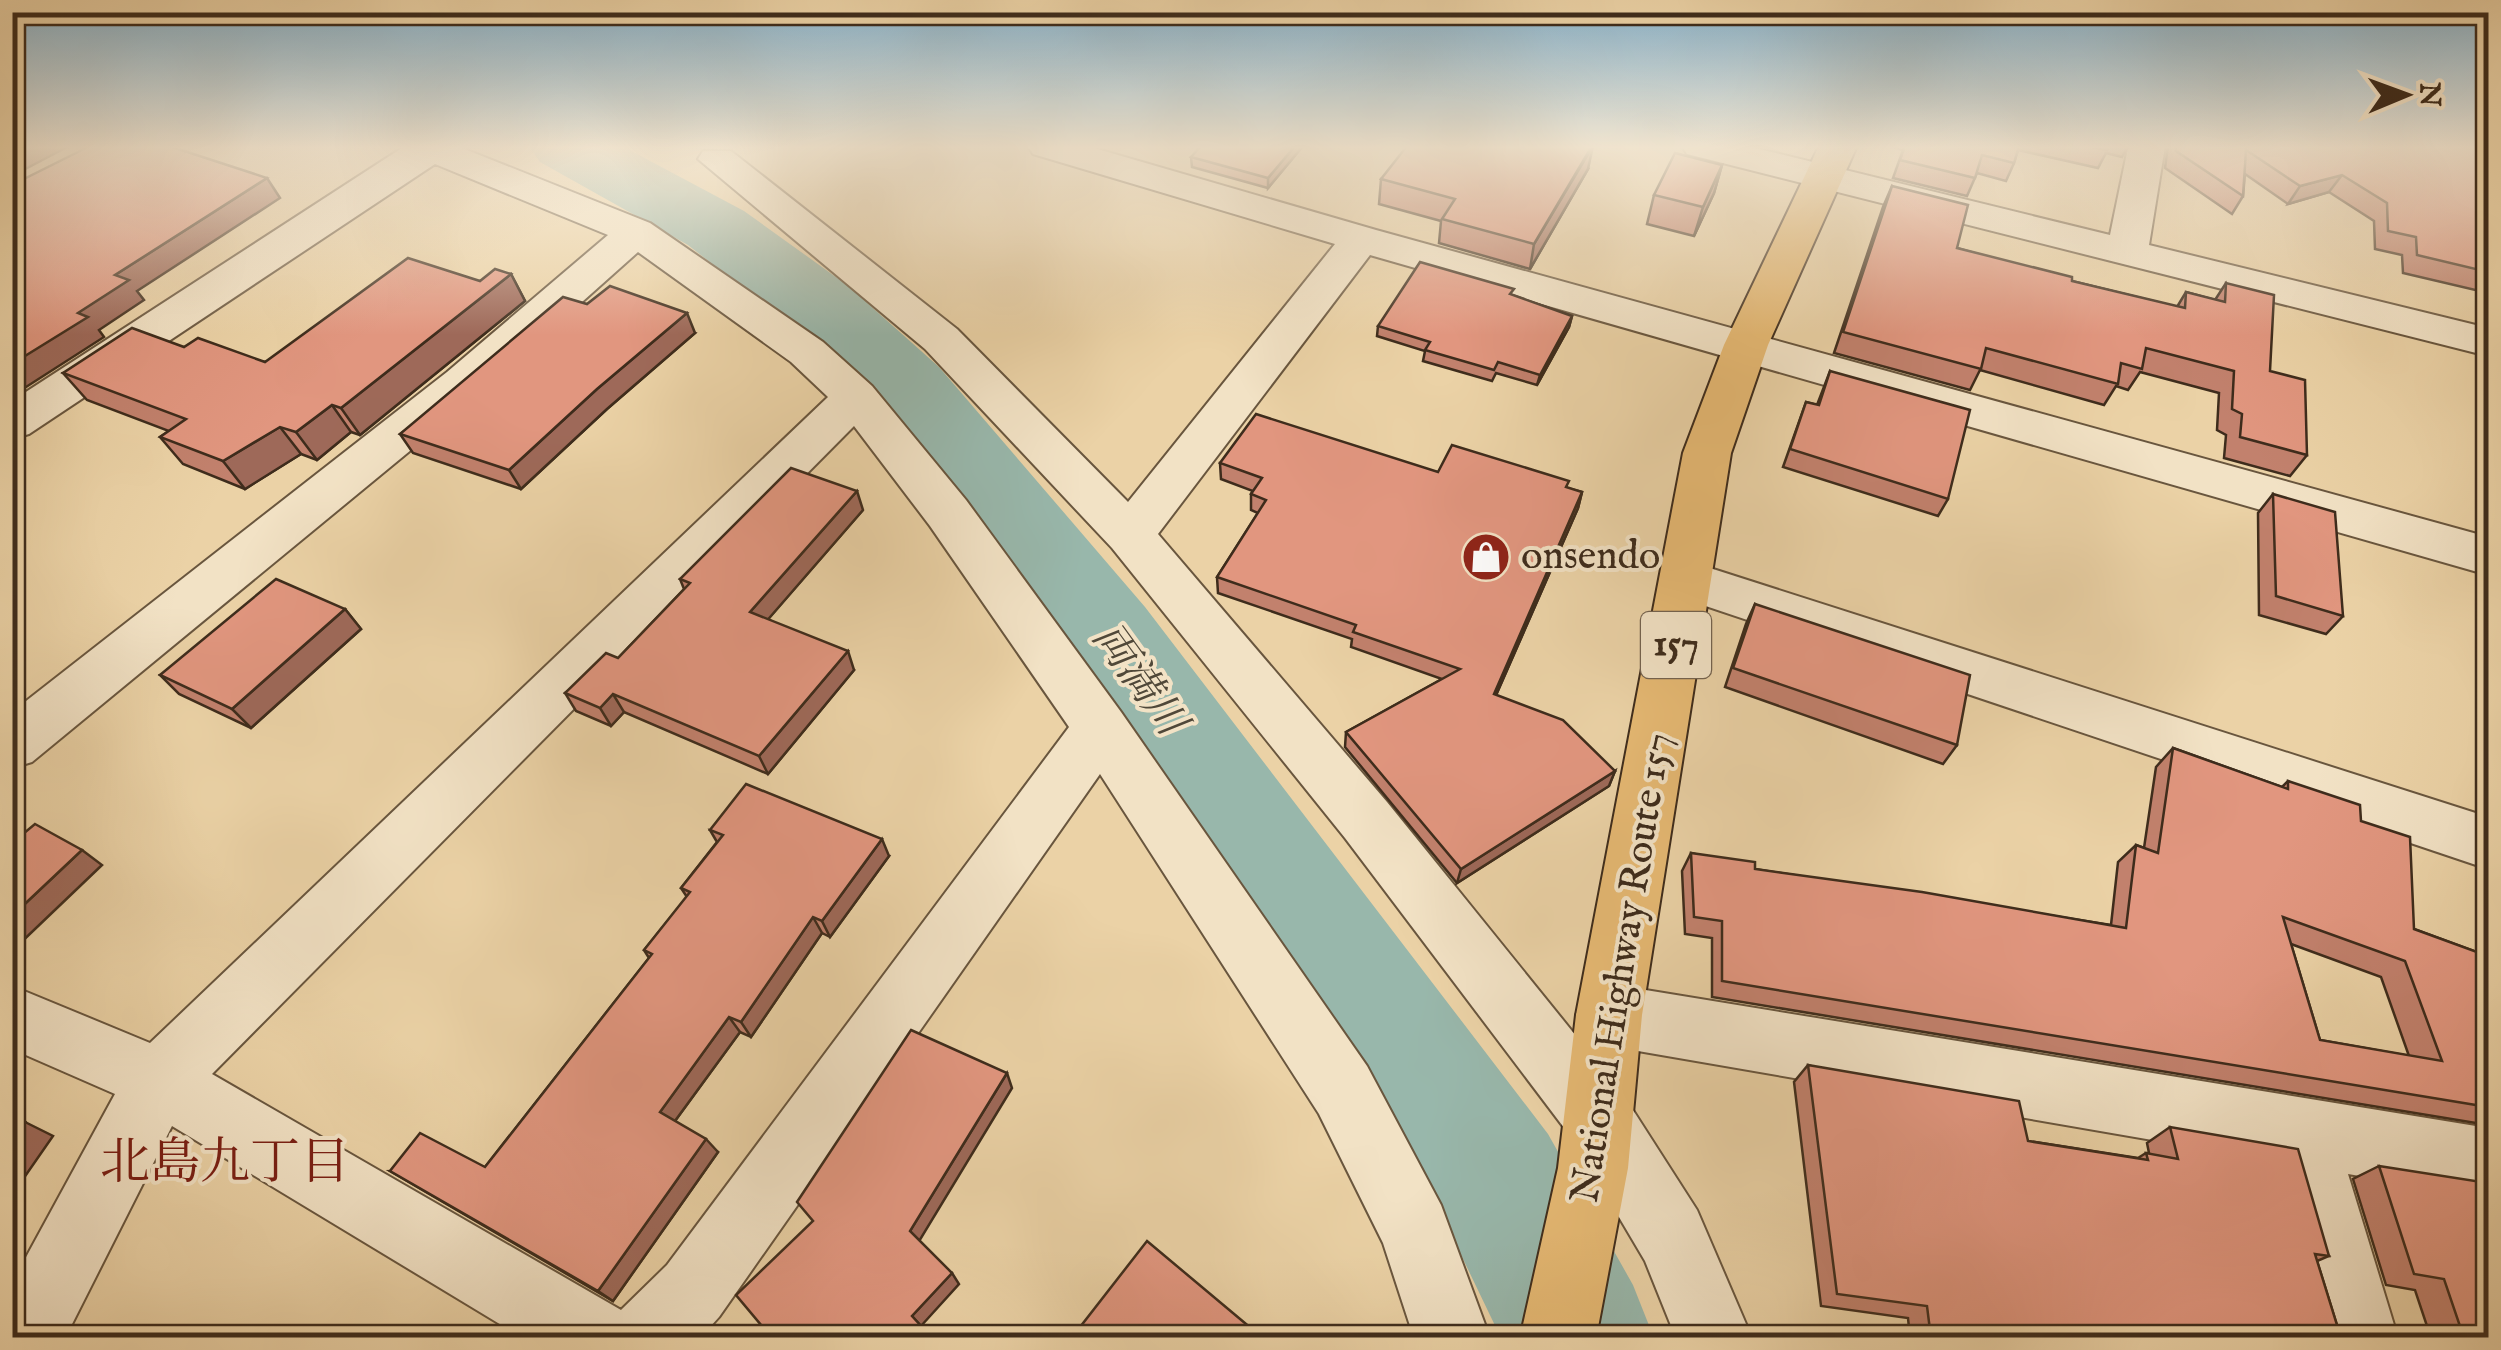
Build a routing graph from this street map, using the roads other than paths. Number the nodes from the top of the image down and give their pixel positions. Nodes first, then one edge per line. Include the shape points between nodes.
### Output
1 (337, 209) edge
2 (581, 209) edge
3 (788, 209) edge
4 (1260, 209) edge
5 (1810, 209) edge
6 (1984, 209) edge
7 (2136, 209) edge
8 (636, 232) junction
9 (1361, 239) junction
10 (2126, 254) junction
11 (2488, 342) edge
12 (1746, 345) junction
13 (856, 397) junction
14 (12, 423) edge
15 (1130, 536) junction
16 (2488, 556) edge
17 (1688, 580) junction
18 (1101, 728) junction
19 (12, 745) edge
20 (2488, 843) edge
21 (1609, 1015) junction
22 (12, 1017) edge
23 (159, 1080) junction
24 (2300, 1131) junction
25 (1596, 1142) junction
26 (2488, 1162) edge
27 (24, 1338) edge
28 (595, 1338) edge
29 (647, 1338) edge
30 (1452, 1338) edge
31 (1558, 1338) edge
32 (1714, 1338) edge
33 (2360, 1338) edge

1 - 14 street
2 - 8 street
3 - 15 street via 941,339
4 - 9 street
5 - 12 highway, National Highway Route 157 / 157
6 - 10 street
7 - 10 street
8 - 13 street via 808,352
8 - 19 street via 463,383
9 - 12 street
9 - 15 street
10 - 11 street
12 - 16 street
12 - 17 highway, National Highway Route 157 / 157 via 1706,454
13 - 18 street
13 - 23 street
15 - 25 street via 1366,820
17 - 20 street
17 - 21 highway, National Highway Route 157 / 157
18 - 29 street via 694,1291
18 - 30 street via 1343,1090 1414,1231
21 - 24 street
21 - 25 highway, National Highway Route 157 / 157
22 - 23 street
23 - 27 street
23 - 28 street
24 - 26 street
24 - 33 street
25 - 31 highway, National Highway Route 157 / 157
25 - 32 street via 1671,1236

